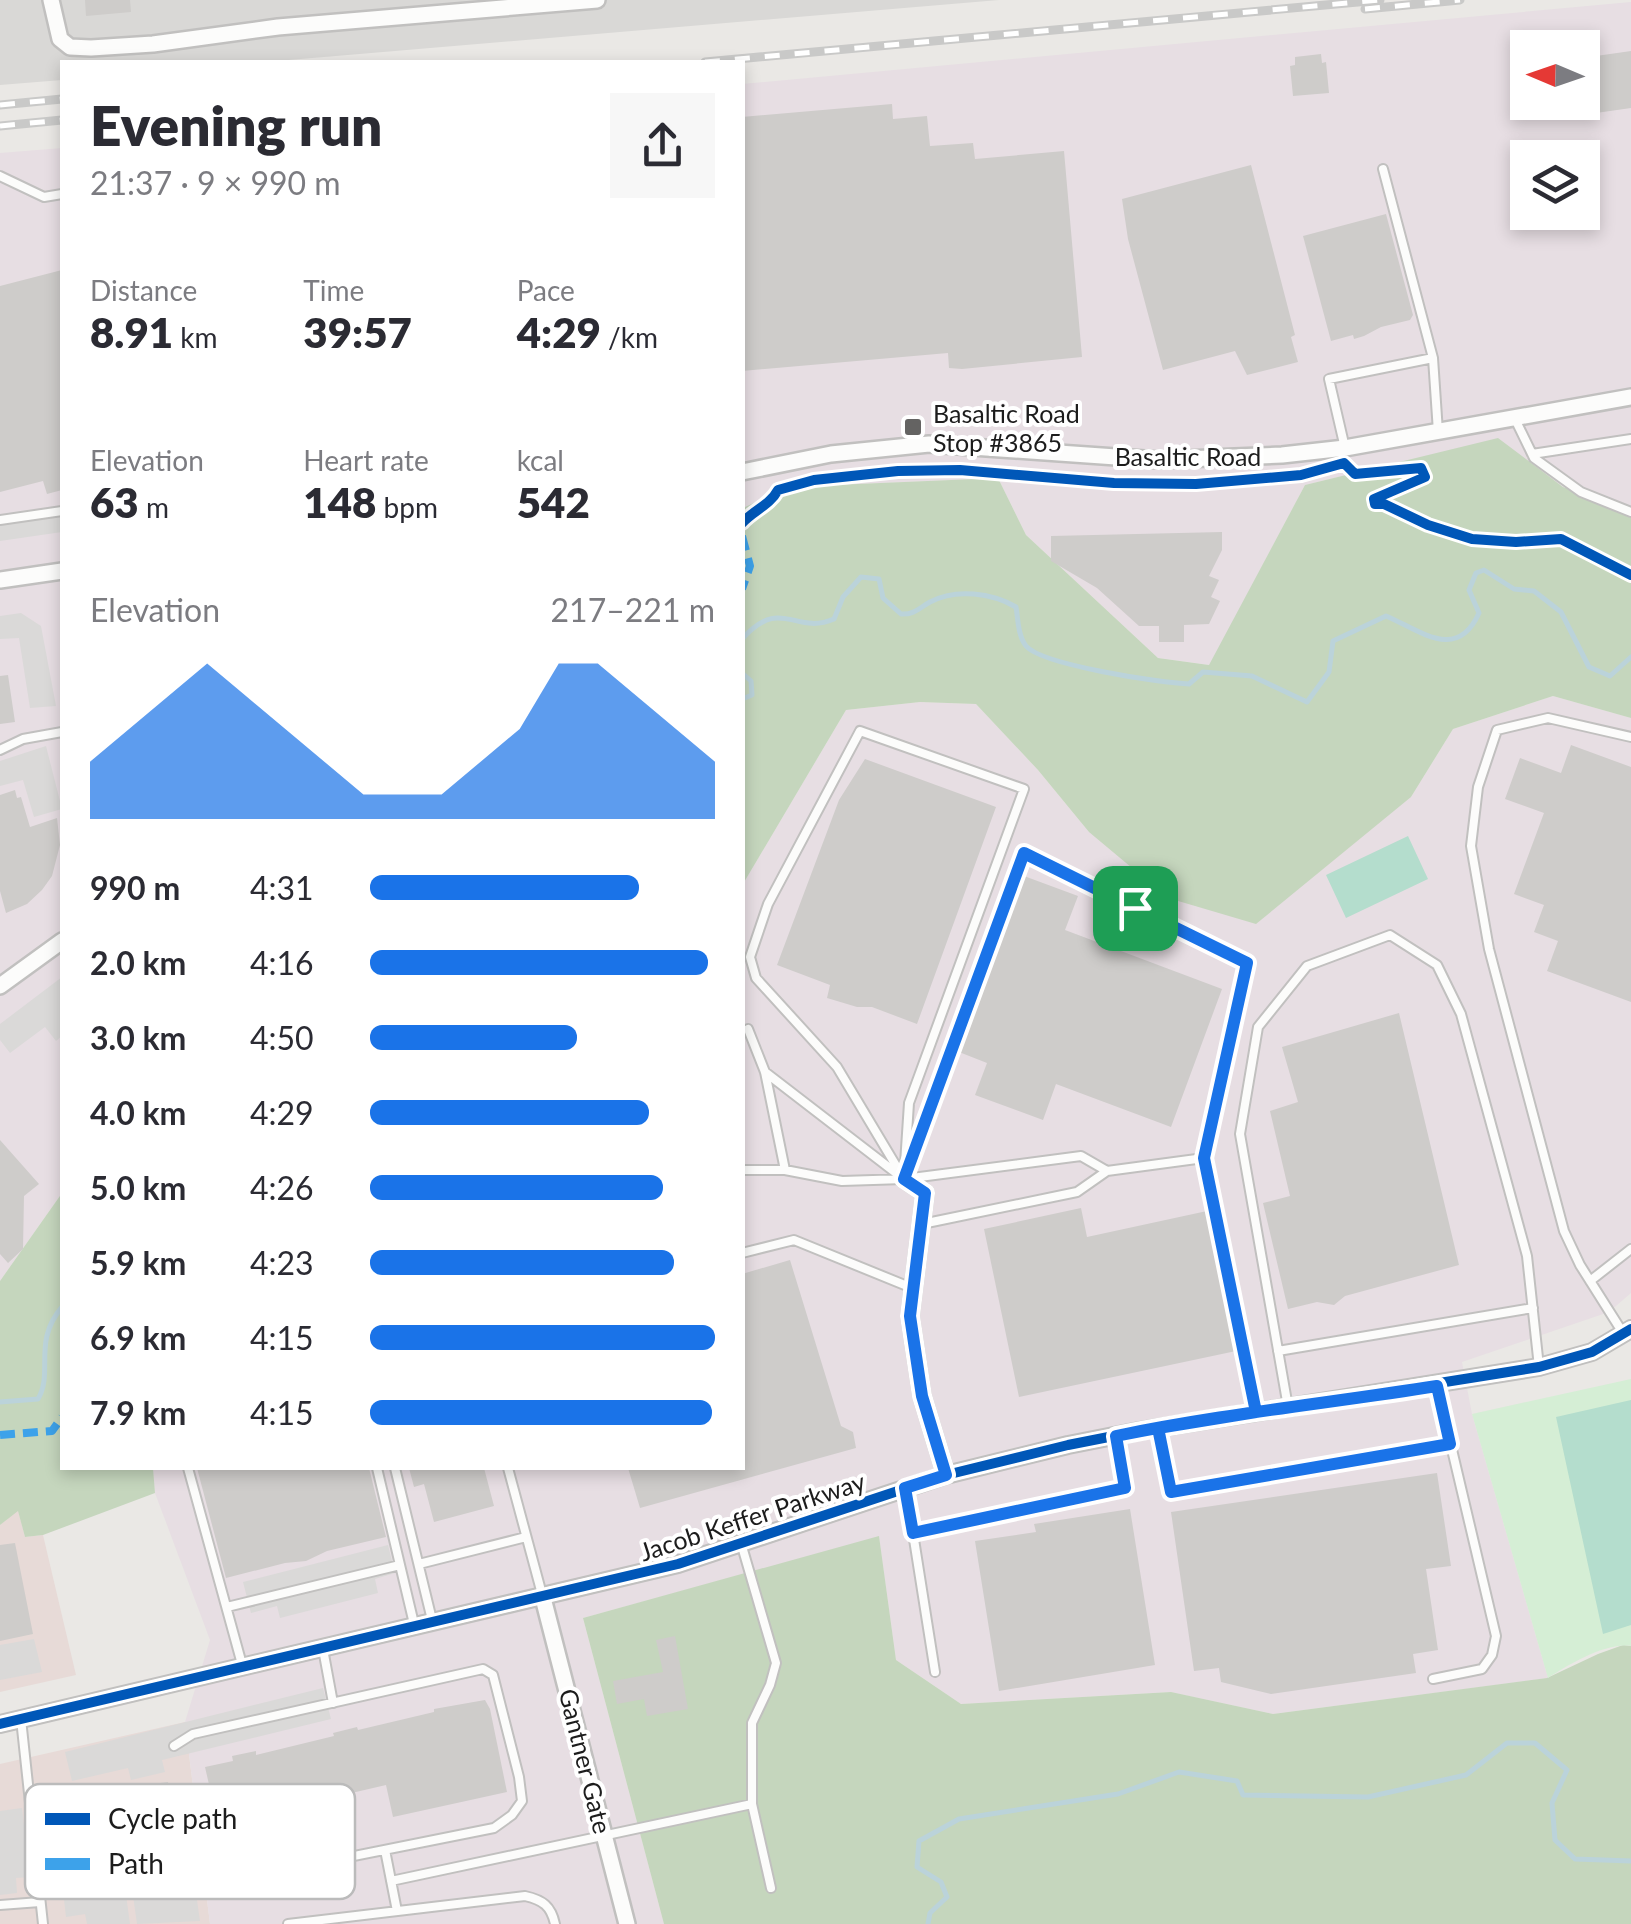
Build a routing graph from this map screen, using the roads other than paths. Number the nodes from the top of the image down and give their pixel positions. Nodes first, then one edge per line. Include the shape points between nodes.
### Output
1 (50, 0) edge
2 (597, 0) edge
3 (1383, 168) dead end
4 (0, 176) edge
5 (60, 194) edge
6 (1434, 358) junction
7 (1631, 397) edge
8 (1514, 418) junction
9 (1438, 432) junction
10 (1631, 439) edge
11 (1345, 448) junction
12 (1532, 454) junction
13 (745, 471) edge
14 (60, 511) edge
15 (1631, 512) edge
16 (0, 520) edge
17 (60, 571) edge
18 (0, 580) edge
19 (60, 732) edge
20 (1631, 737) edge
21 (0, 750) edge
22 (60, 943) edge
23 (0, 986) edge
24 (748, 1029) dead end
25 (765, 1072) junction
26 (1204, 1158) junction
27 (745, 1170) edge
28 (785, 1170) junction
29 (1108, 1171) junction
30 (904, 1179) junction
31 (922, 1224) junction
32 (1631, 1249) edge
33 (745, 1252) edge
34 (1590, 1281) junction
35 (913, 1289) junction
36 (1533, 1308) junction
37 (1627, 1331) edge
38 (1278, 1351) junction
39 (1539, 1367) junction
40 (1437, 1386) junction
41 (1288, 1408) junction
42 (1256, 1412) junction
43 (1158, 1428) junction
44 (1116, 1436) junction
45 (1450, 1444) junction
46 (189, 1470) edge
47 (377, 1470) edge
48 (396, 1470) edge
49 (509, 1470) edge
50 (946, 1475) junction
51 (905, 1488) junction
52 (913, 1533) junction
53 (526, 1537) junction
54 (741, 1543) junction
55 (419, 1564) junction
56 (400, 1565) junction
57 (542, 1598) junction
58 (227, 1607) junction
59 (433, 1624) junction
60 (415, 1628) junction
61 (323, 1649) junction
62 (243, 1668) junction
63 (934, 1672) dead end
64 (1433, 1679) dead end
65 (333, 1703) junction
66 (21, 1720) junction
67 (0, 1724) edge
68 (174, 1746) dead end
69 (30, 1784) edge
70 (752, 1804) junction
71 (605, 1838) junction
72 (385, 1850) junction
73 (355, 1856) edge
74 (391, 1881) junction
75 (771, 1888) dead end
76 (40, 1899) edge
77 (40, 1902) junction
78 (0, 1906) edge
79 (397, 1911) junction
80 (43, 1924) edge
81 (288, 1924) edge
82 (555, 1924) edge
83 (626, 1924) edge

1 - 2 street via 60,39 91,48
3 - 6 lane
4 - 5 lane via 44,197
6 - 9 lane
6 - 11 lane via 1328,379
7 - 8 street, Basaltic Road
8 - 9 street, Basaltic Road
8 - 12 lane
9 - 11 street, Basaltic Road
10 - 12 lane
11 - 13 street, Basaltic Road via 1159,460 929,444
12 - 15 lane via 1581,492
14 - 16 lane
17 - 18 street
19 - 21 lane via 23,738
20 - 34 lane via 1548,718 1498,730 1478,786 1471,846 1489,949 1564,1231
22 - 23 street
24 - 25 lane
25 - 28 lane
25 - 30 lane
26 - 29 lane
26 - 30 lane via 1247,963 1024,853
26 - 42 lane
27 - 28 lane
28 - 30 lane via 842,1181
29 - 30 lane via 1081,1156
29 - 31 lane via 1077,1192
30 - 30 lane via 909,1102 1024,789 860,732 768,904 750,957 756,978 837,1067
30 - 31 street via 925,1193
31 - 35 street
32 - 34 lane
33 - 35 lane via 794,1240
34 - 37 lane
35 - 50 street via 910,1316 922,1396
36 - 38 lane
36 - 38 lane via 1527,1256 1462,1014 1438,966 1390,935 1307,966 1258,1027 1240,1134
36 - 39 lane
37 - 39 street, Jacob Keffer Parkway via 1592,1352
38 - 41 lane
39 - 40 street, Jacob Keffer Parkway
40 - 41 street, Jacob Keffer Parkway
40 - 45 lane
41 - 42 street, Jacob Keffer Parkway
42 - 43 street, Jacob Keffer Parkway
43 - 44 street, Jacob Keffer Parkway
43 - 45 lane via 1171,1492
44 - 50 street, Jacob Keffer Parkway
44 - 52 lane via 1125,1488
45 - 64 lane via 1496,1636 1482,1669
46 - 58 lane
47 - 56 lane
48 - 55 lane
49 - 53 lane
50 - 51 street, Jacob Keffer Parkway
51 - 52 lane
51 - 54 street, Jacob Keffer Parkway
52 - 63 lane
53 - 55 lane
53 - 57 lane
54 - 57 street, Jacob Keffer Parkway
54 - 70 lane via 776,1663 752,1722
55 - 59 lane
56 - 58 lane
56 - 60 lane
57 - 59 street, Jacob Keffer Parkway
57 - 71 street, Gantner Gate
58 - 62 lane
59 - 60 street, Jacob Keffer Parkway
60 - 61 street, Jacob Keffer Parkway
61 - 62 street, Jacob Keffer Parkway
61 - 65 lane
62 - 66 street, Jacob Keffer Parkway
65 - 68 lane via 193,1734
65 - 72 lane via 483,1669 493,1675 522,1801 494,1828
66 - 67 street, Jacob Keffer Parkway
66 - 69 lane
70 - 71 lane
70 - 75 lane
71 - 74 lane
71 - 83 street, Gantner Gate
72 - 73 lane
72 - 74 lane
74 - 79 lane
76 - 77 lane
77 - 78 lane
77 - 80 lane
79 - 81 lane
79 - 82 lane via 525,1896 552,1910

